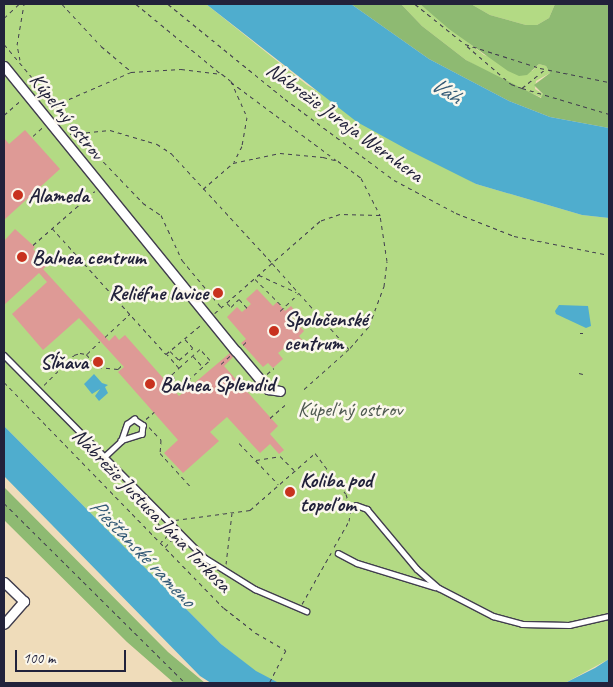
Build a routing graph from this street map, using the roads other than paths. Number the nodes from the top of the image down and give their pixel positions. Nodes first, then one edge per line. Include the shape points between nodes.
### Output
1 (4, 66) edge
2 (4, 355) edge
3 (280, 391) dead end
4 (121, 441) junction
5 (103, 458) junction
6 (356, 504) dead end
7 (338, 553) dead end
8 (4, 582) edge
9 (439, 588) junction
10 (306, 611) dead end
11 (609, 616) edge
12 (4, 624) edge

1 - 3 street, Kúpeľný ostrov via 261,380 268,388
2 - 5 lane
4 - 4 lane via 128,422 134,419 143,422 140,436
4 - 5 lane
5 - 10 lane via 178,533 226,574
6 - 9 lane via 367,509 417,569
7 - 9 lane via 364,565
8 - 12 street via 24,601
9 - 11 lane via 493,616 522,624 569,624

